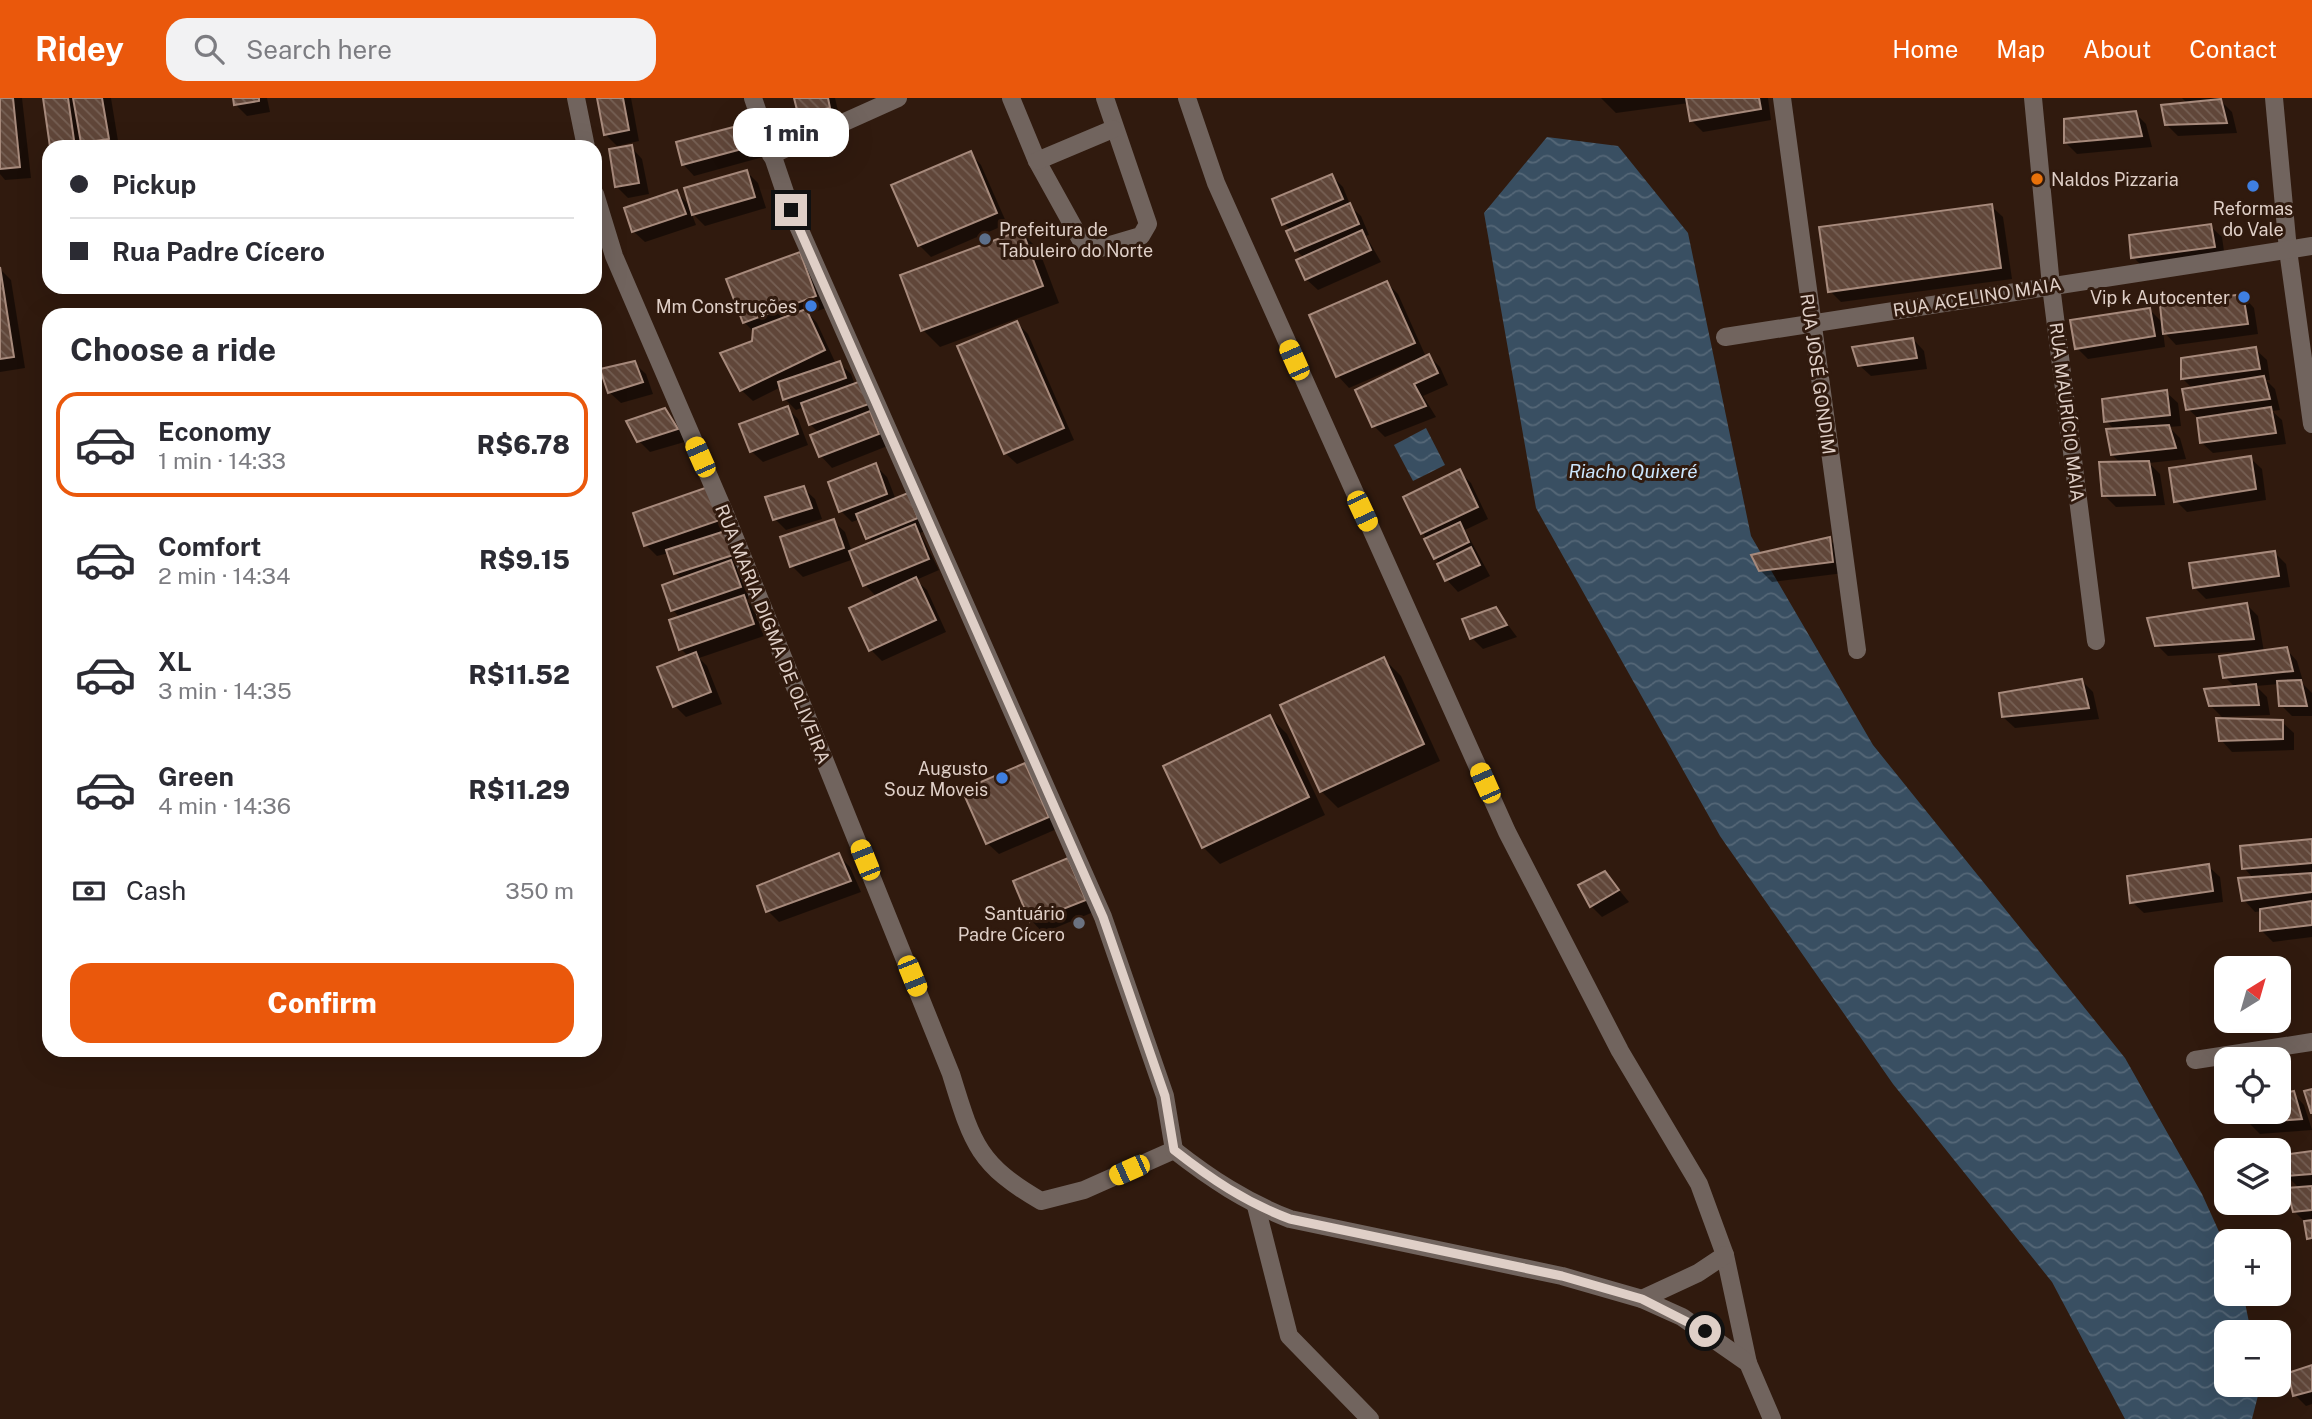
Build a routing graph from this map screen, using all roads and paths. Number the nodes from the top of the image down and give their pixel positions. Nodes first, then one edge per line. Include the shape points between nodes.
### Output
1 (576, 98) edge
2 (753, 98) edge
3 (898, 98) edge
4 (1011, 98) edge
5 (1105, 98) edge
6 (1187, 98) edge
7 (1782, 98) edge
8 (2033, 98) edge
9 (2274, 98) edge
10 (1113, 129) junction
11 (585, 140) edge
12 (771, 155) junction
13 (1037, 161) junction
14 (602, 217) edge
15 (2312, 246) edge
16 (2288, 250) junction
17 (2051, 286) junction
18 (1811, 323) junction
19 (1725, 337) dead end
20 (2312, 424) edge
21 (2096, 641) dead end
22 (1857, 650) dead end
23 (2312, 1042) edge
24 (2195, 1060) dead end
25 (1174, 1150) junction
26 (1256, 1206) junction
27 (1725, 1255) junction
28 (1642, 1299) junction
29 (1748, 1363) junction
30 (1370, 1419) edge
31 (1772, 1419) edge

1 - 11 street
2 - 12 street
3 - 12 street
4 - 13 street
5 - 10 street
6 - 27 street via 1216,183 1507,832 1620,1051 1699,1184
7 - 18 street, RUA JOSÉ GONDIM
8 - 17 street, RUA MAURÍCIO MAIA
9 - 16 street
10 - 13 street
10 - 13 street via 1148,224 1141,236 1097,249 1083,244
12 - 25 street via 791,210 1103,917 1165,1096
14 - 25 street, RUA MARIA DIGMA DE OLIVEIRA via 614,256 726,516 978,1149 1014,1185 1041,1201 1084,1190
15 - 16 street, RUA ACELINO MAIA
16 - 17 street, RUA ACELINO MAIA
16 - 20 street
17 - 18 street, RUA ACELINO MAIA
17 - 21 street, RUA MAURÍCIO MAIA
18 - 19 street, RUA ACELINO MAIA
18 - 22 street, RUA JOSÉ GONDIM
23 - 24 street
25 - 26 street via 1217,1184
26 - 28 street via 1290,1219 1562,1276
26 - 30 street via 1289,1336
27 - 28 street
27 - 29 street
28 - 29 street via 1682,1317
29 - 31 street

